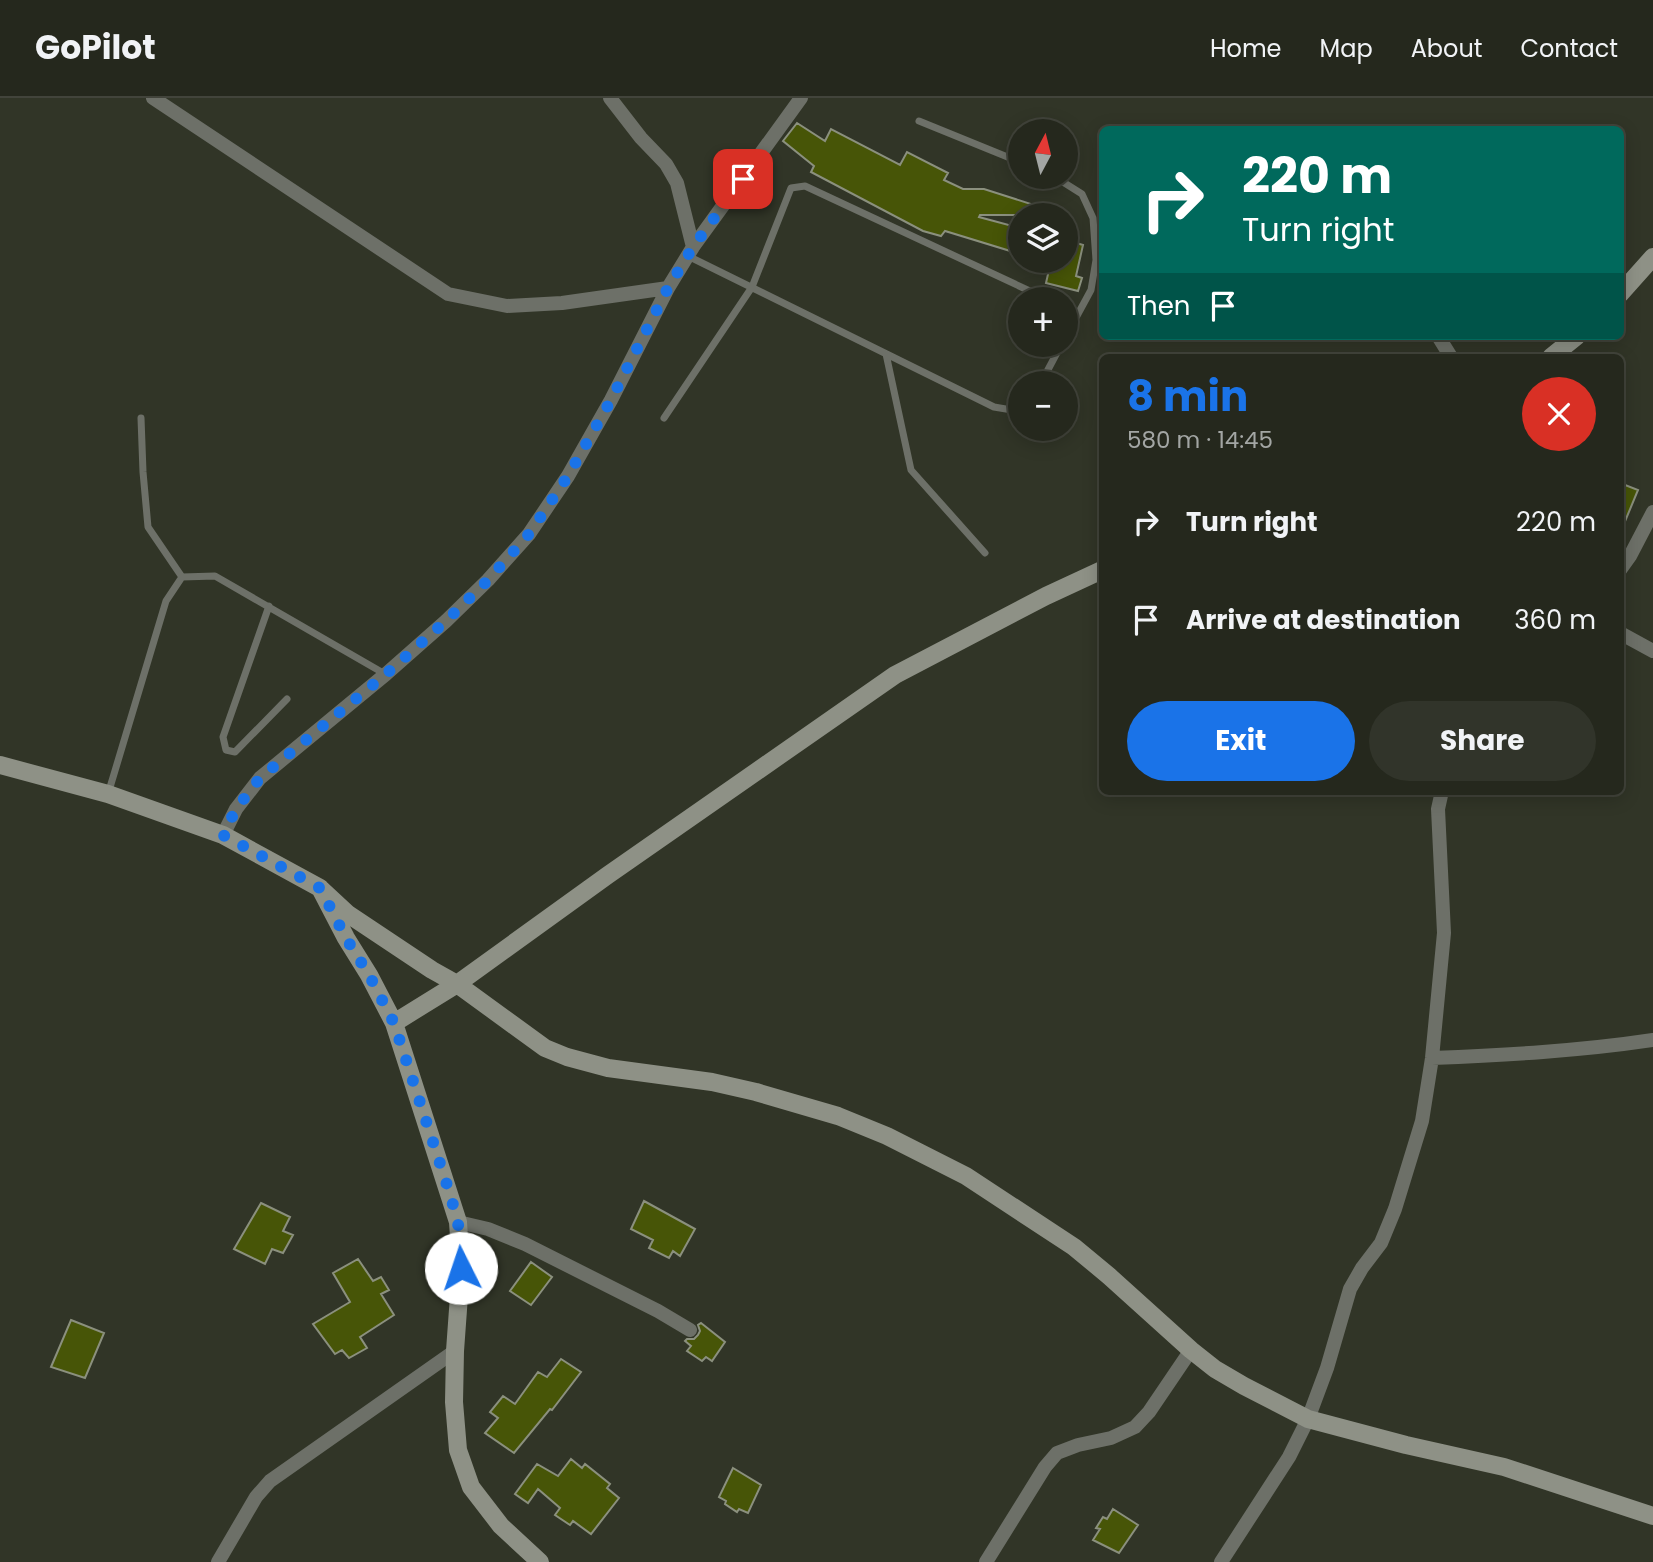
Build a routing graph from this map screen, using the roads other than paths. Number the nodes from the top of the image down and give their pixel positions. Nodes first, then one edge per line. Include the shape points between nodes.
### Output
1 (153, 98) edge
2 (610, 98) edge
3 (801, 98) edge
4 (919, 121) dead end
5 (1008, 157) edge
6 (1074, 189) edge
7 (690, 251) junction
8 (1653, 257) edge
9 (1021, 287) edge
10 (668, 288) junction
11 (751, 288) junction
12 (1624, 290) edge
13 (1078, 314) edge
14 (1572, 340) edge
15 (886, 354) junction
16 (1555, 354) edge
17 (1008, 409) edge
18 (141, 418) dead end
19 (664, 418) dead end
20 (1653, 512) edge
21 (985, 552) dead end
22 (1624, 564) edge
23 (1099, 571) edge
24 (181, 577) junction
25 (269, 606) junction
26 (1624, 635) edge
27 (1653, 651) edge
28 (386, 674) junction
29 (288, 699) dead end
30 (0, 765) edge
31 (108, 794) junction
32 (1441, 795) edge
33 (223, 835) junction
34 (320, 888) junction
35 (457, 984) junction
36 (394, 1023) junction
37 (1653, 1040) edge
38 (1433, 1058) junction
39 (458, 1222) junction
40 (690, 1330) dead end
41 (1191, 1350) junction
42 (455, 1351) junction
43 (1308, 1419) junction
44 (1653, 1516) edge
45 (218, 1562) edge
46 (540, 1562) edge
47 (986, 1562) edge
48 (1221, 1562) edge

1 - 10 street via 448,294 507,306
2 - 7 street via 677,183
3 - 7 street
4 - 5 lane
6 - 13 lane via 1082,194 1093,218 1096,260 1091,290
7 - 10 street
7 - 11 lane
8 - 12 street
9 - 11 lane via 806,186 791,188
10 - 28 street via 611,400 529,534 488,580
11 - 15 lane
11 - 19 lane
14 - 16 street
15 - 17 lane via 994,407
15 - 21 lane via 911,470
18 - 24 lane via 148,527
20 - 22 street
23 - 35 street via 895,675
24 - 25 lane via 215,576
24 - 31 lane via 166,601
25 - 28 lane
25 - 29 lane via 223,737 226,750 235,752
26 - 27 street
28 - 33 street via 260,778
30 - 31 street
31 - 33 street
32 - 38 street via 1444,933
33 - 34 street
34 - 35 street via 348,914
34 - 36 street
35 - 36 street
35 - 41 street via 545,1048 567,1057 756,1092 887,1136 966,1176 1074,1247
36 - 39 street
37 - 38 street
38 - 43 street via 1422,1121 1395,1209 1381,1243 1350,1289
39 - 40 street via 525,1244
39 - 42 street via 461,1268
41 - 43 street via 1215,1369
41 - 47 street via 1135,1427 1057,1453
42 - 45 street via 271,1481
42 - 46 street via 458,1450 471,1487 501,1526
43 - 44 street via 1504,1467
43 - 48 street via 1289,1457

